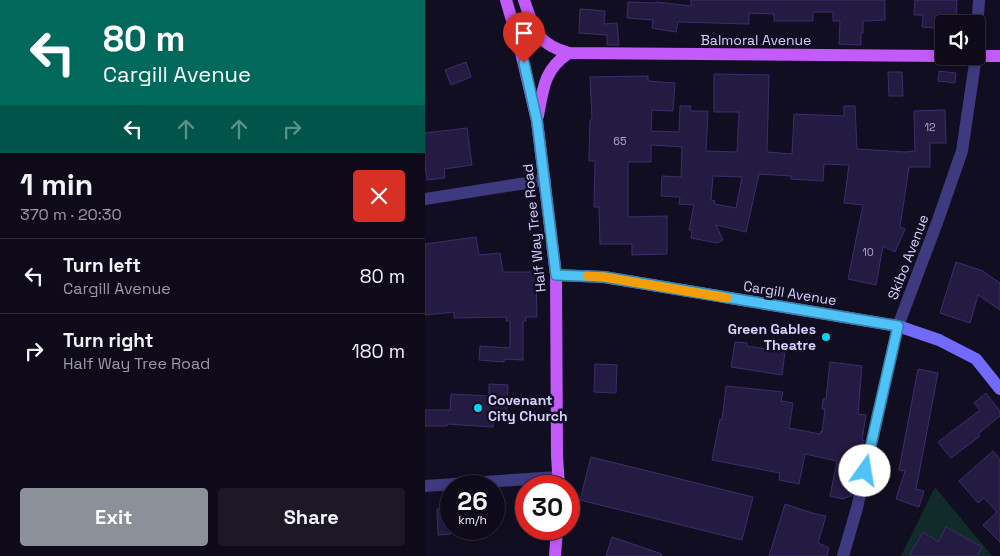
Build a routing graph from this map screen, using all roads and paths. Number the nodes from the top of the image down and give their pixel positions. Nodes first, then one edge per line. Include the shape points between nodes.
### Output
1 (506, 0) edge
2 (524, 0) edge
3 (979, 0) edge
4 (978, 15) edge
5 (569, 54) junction
6 (935, 56) edge
7 (985, 56) edge
8 (1000, 56) edge
9 (975, 65) edge
10 (537, 121) junction
11 (545, 180) junction
12 (425, 199) edge
13 (556, 275) junction
14 (898, 326) junction
15 (1000, 389) edge
16 (558, 475) edge
17 (515, 483) edge
18 (425, 486) edge
19 (556, 540) edge
20 (555, 556) edge
21 (843, 556) edge

1 - 10 main road, Half Way Tree Road
2 - 5 main road via 540,38 555,50
3 - 4 street
5 - 6 main road, Balmoral Avenue
5 - 10 main road via 548,73
7 - 8 main road
9 - 14 street, Skibo Avenue via 962,151
10 - 11 main road, Half Way Tree Road
11 - 12 street
11 - 13 main road, Half Way Tree Road
13 - 14 main road, Cargill Avenue via 604,277
13 - 16 main road, Half Way Tree Road
14 - 15 main road, Cargill Avenue via 939,340 976,359
14 - 21 street, Skibo Avenue
17 - 18 street
19 - 20 main road

